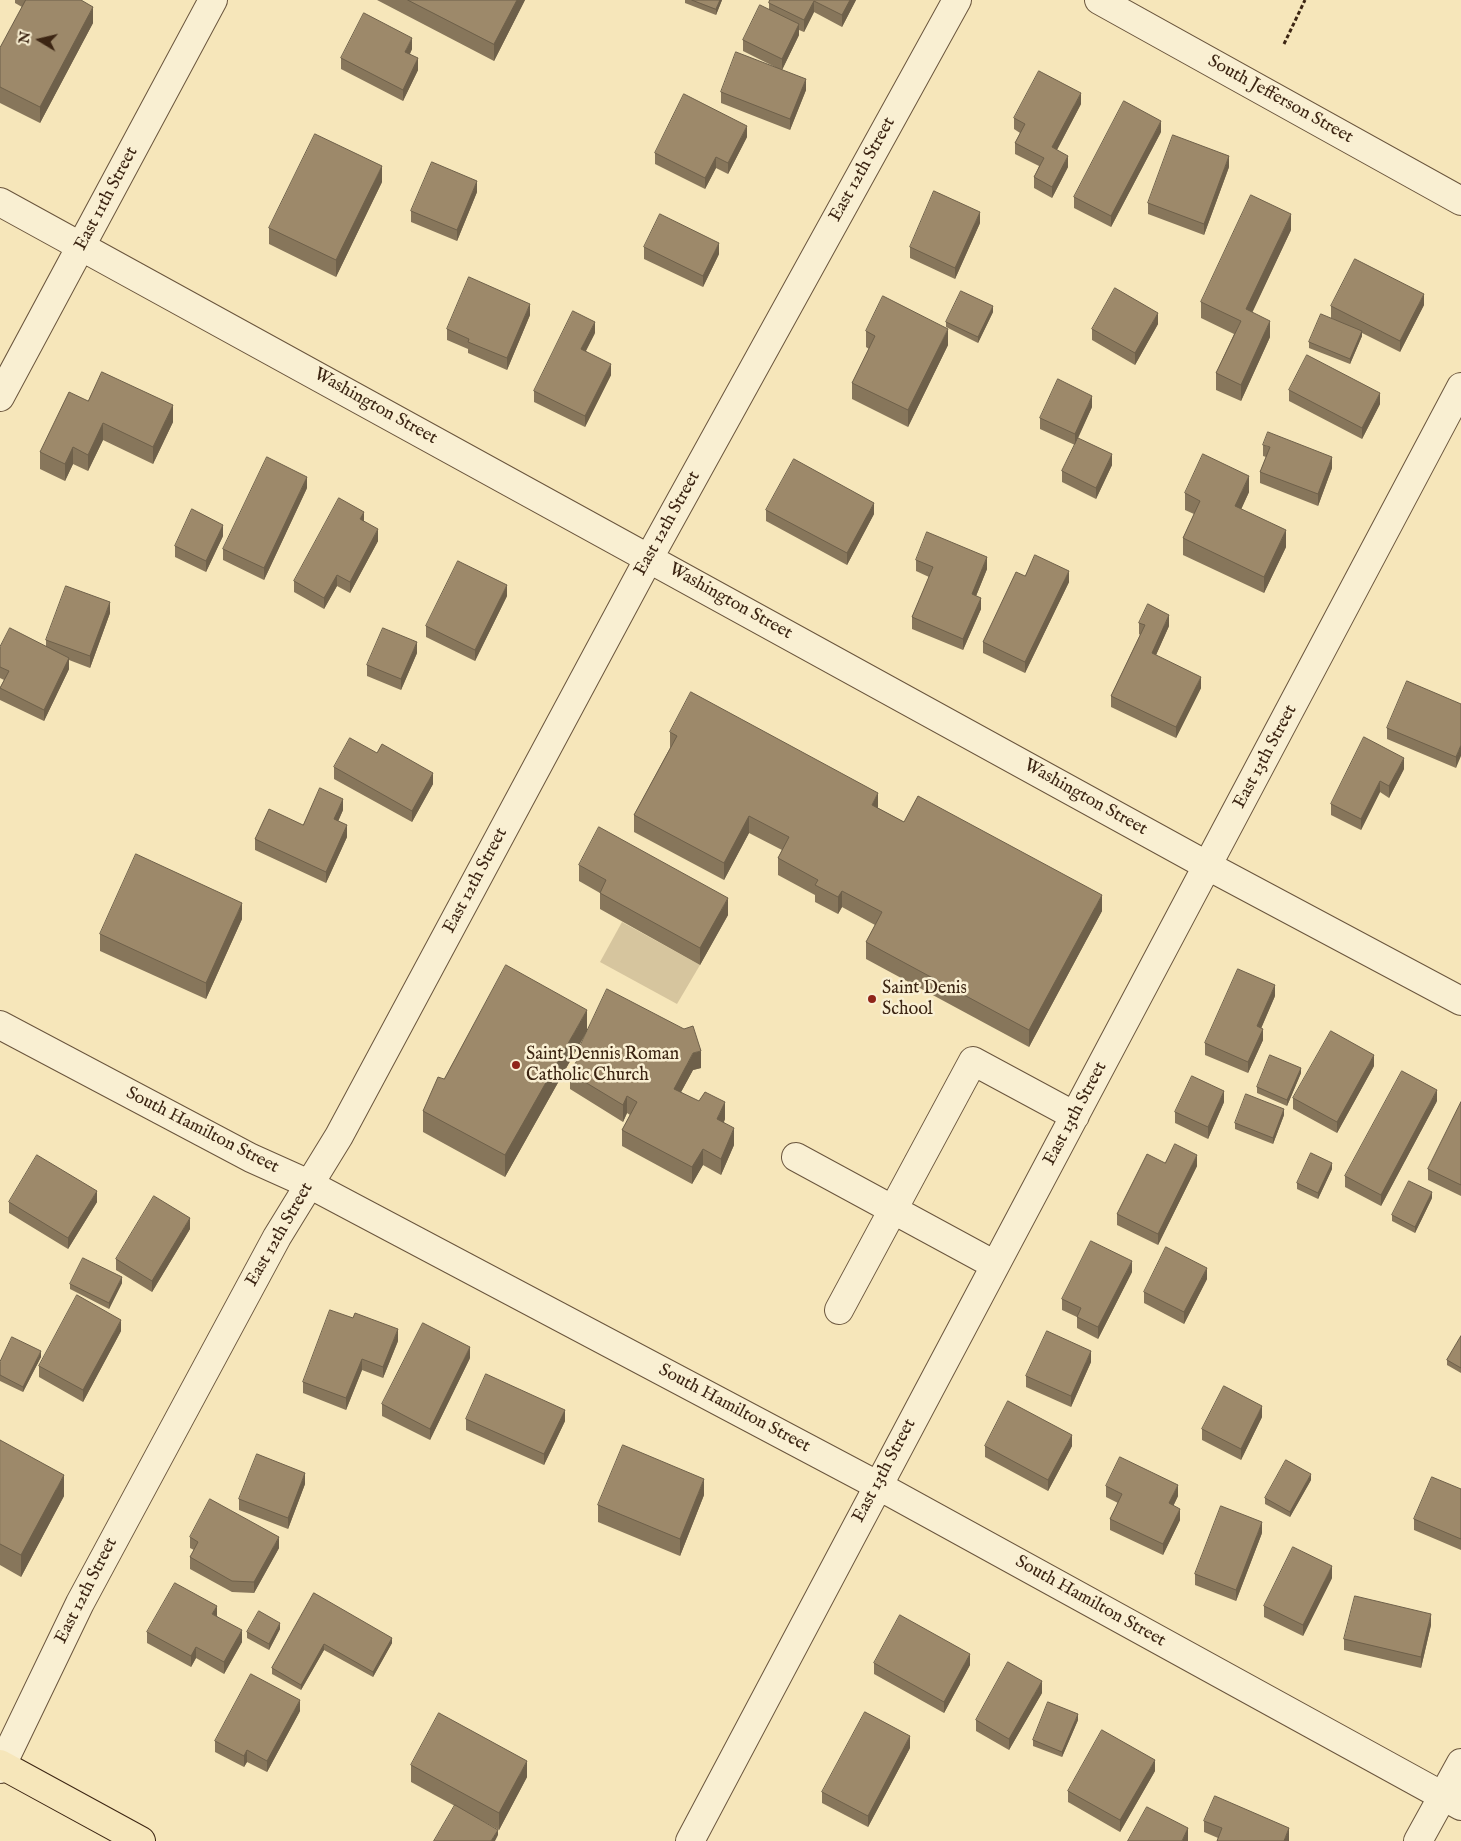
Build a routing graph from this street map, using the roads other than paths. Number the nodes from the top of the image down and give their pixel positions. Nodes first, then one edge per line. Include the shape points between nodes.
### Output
1 (213, 0) edge
2 (957, 0) edge
3 (1099, 0) edge
4 (1461, 201) edge
5 (0, 202) edge
6 (81, 245) junction
7 (1461, 387) edge
8 (0, 397) edge
9 (649, 558) junction
10 (1208, 866) junction
11 (1461, 1000) edge
12 (0, 1025) edge
13 (1075, 1116) junction
14 (796, 1157) dead end
15 (309, 1184) junction
16 (893, 1209) junction
17 (995, 1265) junction
18 (839, 1310) dead end
19 (877, 1485) junction
20 (1461, 1762) edge
21 (1, 1766) edge
22 (1452, 1801) edge
23 (141, 1841) edge
24 (690, 1841) edge
25 (1418, 1841) edge

1 - 6 street, East 11th Street
2 - 9 street, East 12th Street
3 - 4 street, South Jefferson Street
5 - 6 street, Washington Street
6 - 8 street, East 11th Street
6 - 9 street, Washington Street
7 - 10 street, East 13th Street
9 - 10 street, Washington Street
9 - 15 street, East 12th Street via 339,1136
10 - 11 street, Washington Street
10 - 13 street, East 13th Street
12 - 15 street, South Hamilton Street via 251,1158
13 - 16 street via 974,1061
13 - 17 street, East 13th Street
14 - 16 street
15 - 19 street, South Hamilton Street
15 - 21 street, East 12th Street via 272,1246 80,1603
16 - 17 street
16 - 18 street
17 - 19 street, East 13th Street
19 - 22 street, South Hamilton Street
19 - 24 street, East 13th Street
20 - 22 street
21 - 23 main road
22 - 25 street

